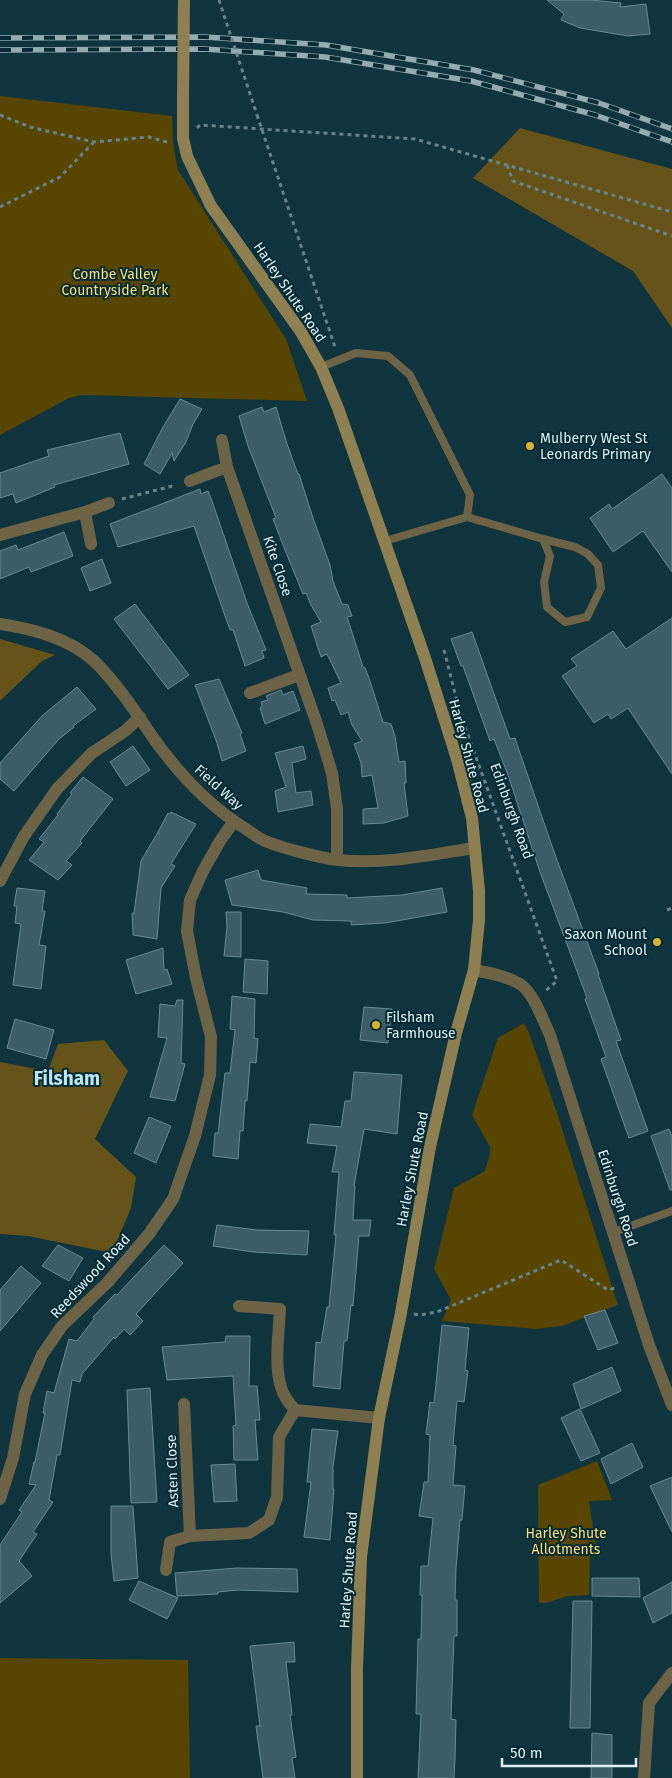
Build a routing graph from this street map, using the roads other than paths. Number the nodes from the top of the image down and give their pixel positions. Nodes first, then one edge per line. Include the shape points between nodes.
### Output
1 (184, 0) edge
2 (321, 368) junction
3 (222, 440) dead end
4 (227, 467) junction
5 (190, 481) road end
6 (109, 503) road end
7 (85, 512) junction
8 (467, 517) junction
9 (0, 535) edge
10 (543, 539) junction
11 (385, 541) junction
12 (91, 544) dead end
13 (0, 624) edge
14 (300, 675) junction
15 (250, 693) dead end
16 (140, 718) junction
17 (234, 821) junction
18 (474, 848) junction
19 (337, 860) junction
20 (0, 881) edge
21 (474, 970) junction
22 (672, 1211) edge
23 (614, 1232) junction
24 (239, 1306) dead end
25 (184, 1404) dead end
26 (672, 1405) edge
27 (295, 1410) junction
28 (379, 1418) junction
29 (0, 1499) edge
30 (190, 1536) junction
31 (166, 1570) dead end
32 (672, 1673) edge
33 (357, 1778) edge
34 (644, 1778) edge

1 - 2 main road, Harley Shute Road, bridge via 183,138 187,156 211,206 301,332
2 - 8 lane via 356,353 388,356 410,375 470,496
2 - 11 main road, Harley Shute Road
3 - 4 street, Kite Close
4 - 5 street
4 - 14 street, Kite Close
6 - 7 street
7 - 9 street
7 - 12 street
8 - 10 lane
8 - 11 lane
10 - 10 lane via 575,547 598,565 600,588 586,617 565,622 547,607 544,582 550,556
11 - 18 main road, Harley Shute Road via 457,759 472,818
13 - 16 street, Field Way via 48,635 94,661
14 - 15 street
14 - 19 street, Kite Close via 332,773 337,808
16 - 17 street, Field Way via 201,795
16 - 20 street via 92,753 57,789 24,836
17 - 19 street, Field Way via 265,840
17 - 29 street, Reedswood Road via 203,871 190,900 187,931 211,1037 210,1075 195,1136 173,1200 149,1234 108,1282 62,1326 42,1355 25,1394 14,1458
18 - 19 street, Field Way via 365,862
18 - 21 main road, Harley Shute Road via 480,920
21 - 23 street, Edinburgh Road via 502,976 522,985 534,1001 550,1035
21 - 28 main road, Harley Shute Road via 430,1147
22 - 23 lane
23 - 26 street, Edinburgh Road via 649,1345
24 - 27 street via 280,1309 277,1349 280,1386
25 - 30 street, Asten Close
27 - 28 street
27 - 30 street via 279,1436 277,1497 269,1520 249,1532
28 - 33 main road, Harley Shute Road via 361,1557
30 - 31 street via 170,1542
32 - 34 street via 649,1704

